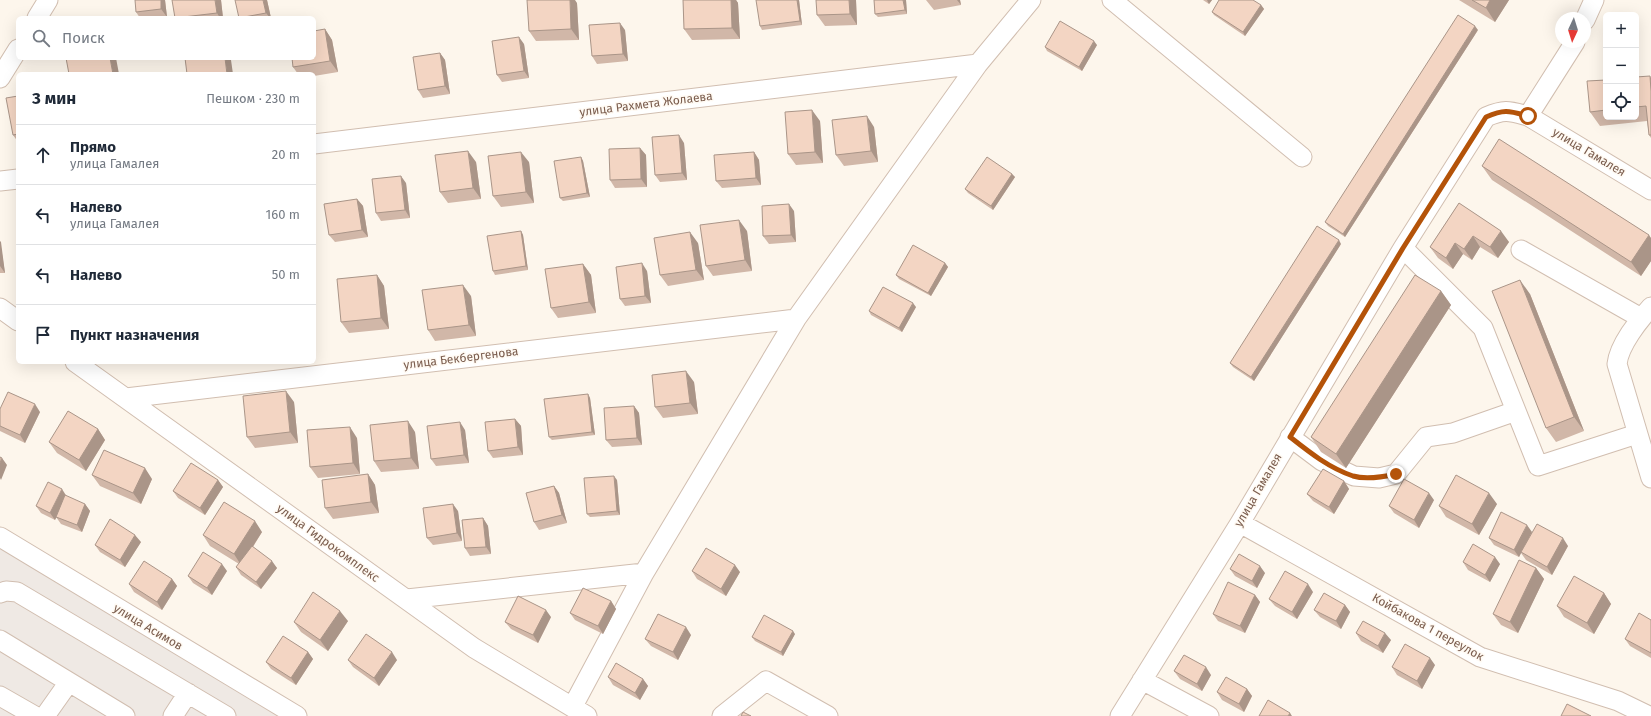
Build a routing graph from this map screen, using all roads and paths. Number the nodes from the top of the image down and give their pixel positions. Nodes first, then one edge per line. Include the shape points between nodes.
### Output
1 (48, 0) edge
2 (1031, 0) edge
3 (1112, 0) edge
4 (1594, 0) edge
5 (1589, 12) edge
6 (38, 16) edge
7 (1571, 48) edge
8 (16, 51) edge
9 (978, 64) junction
10 (0, 78) edge
11 (1528, 116) junction
12 (316, 144) edge
13 (1302, 158) dead end
14 (16, 179) edge
15 (0, 181) edge
16 (1651, 190) edge
17 (1403, 248) junction
18 (1522, 250) dead end
19 (0, 308) edge
20 (1646, 312) edge
21 (796, 318) junction
22 (16, 320) edge
23 (78, 364) edge
24 (126, 398) junction
25 (1516, 411) junction
26 (1637, 434) junction
27 (1290, 437) junction
28 (1651, 478) edge
29 (1240, 523) junction
30 (0, 537) edge
31 (644, 573) junction
32 (0, 593) edge
33 (406, 599) junction
34 (0, 640) edge
35 (1142, 680) junction
36 (69, 682) junction
37 (188, 693) junction
38 (0, 696) edge
39 (580, 711) edge
40 (35, 716) edge
41 (45, 716) edge
42 (125, 716) edge
43 (173, 716) edge
44 (226, 716) edge
45 (297, 716) edge
46 (722, 716) edge
47 (828, 716) edge
48 (1120, 716) edge
49 (1209, 716) edge
50 (1649, 716) edge

1 - 6 street
2 - 9 street
3 - 13 street
4 - 5 street
7 - 11 street
8 - 10 street
9 - 12 street, улица Рахмета Жолаева
9 - 21 street
11 - 16 street, улица Гамалея
11 - 17 street, улица Гамалея via 1508,111 1486,117
14 - 15 street
17 - 25 street via 1483,328
17 - 27 street, улица Гамалея
18 - 20 street
19 - 22 street
20 - 26 street via 1621,350 1617,364
21 - 24 street, улица Бекбергенова
21 - 31 street
23 - 24 street, улица Гидрокомплекс
24 - 33 street, улица Гидрокомплекс
25 - 26 street via 1538,466
25 - 27 street via 1453,433 1426,437 1396,474 1379,478 1354,476 1322,461
26 - 28 street
27 - 29 street, улица Гамалея
29 - 35 street, улица Гамалея
29 - 50 street, Койбакова 1 переулок via 1480,657 1618,701
30 - 45 street, улица Асимов
31 - 33 street
31 - 39 street
32 - 37 street via 17,592
33 - 39 street, улица Гидрокомплекс via 474,648
34 - 36 street
35 - 48 street, улица Гамалея
35 - 49 street
36 - 41 street
36 - 42 street
37 - 43 street
37 - 44 street
38 - 40 street
46 - 47 street via 766,681

